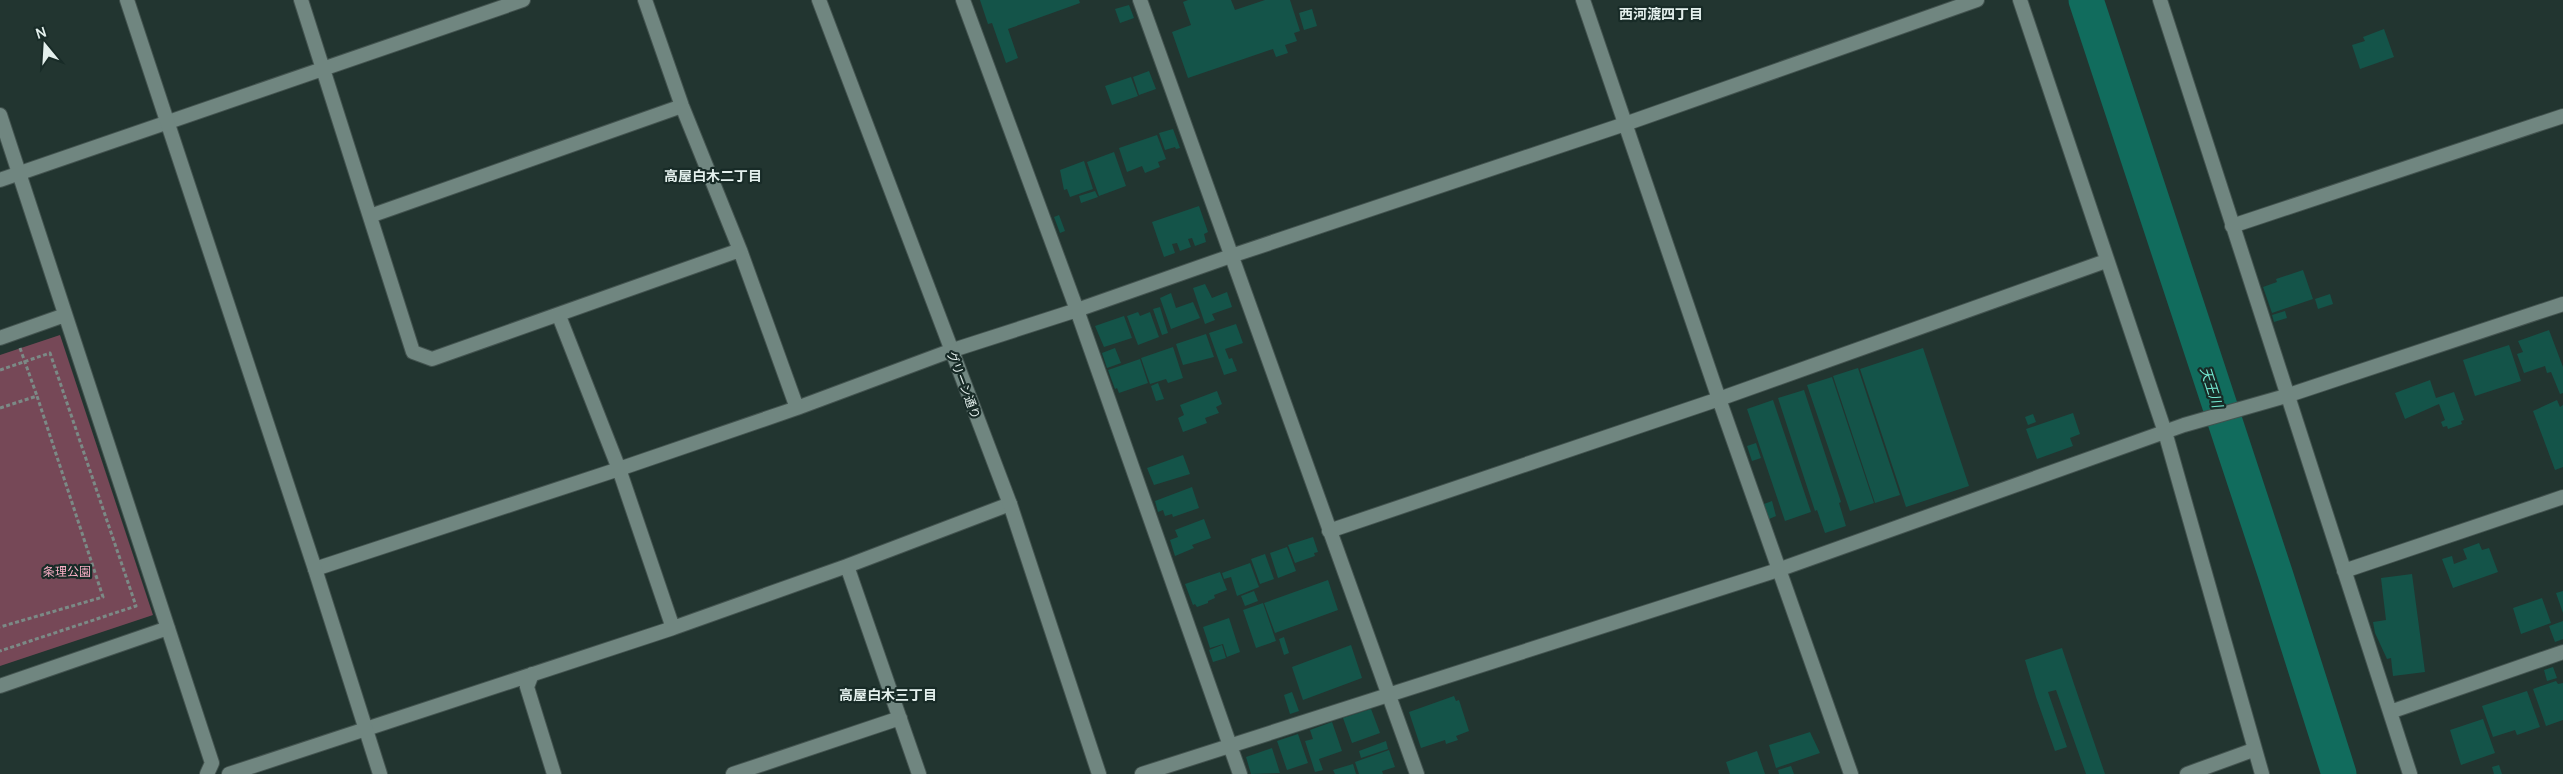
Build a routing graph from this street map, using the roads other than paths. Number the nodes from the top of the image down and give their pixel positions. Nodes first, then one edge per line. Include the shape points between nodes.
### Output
1 (127, 0) edge
2 (301, 0) edge
3 (523, 0) edge
4 (644, 0) edge
5 (819, 0) edge
6 (963, 0) edge
7 (1140, 0) edge
8 (1583, 0) edge
9 (1977, 0) edge
10 (2020, 0) edge
11 (2160, 0) edge
12 (324, 67) junction
13 (682, 106) junction
14 (0, 116) edge
15 (2563, 116) edge
16 (168, 122) junction
17 (1625, 124) junction
18 (19, 173) junction
19 (0, 180) edge
20 (370, 216) junction
21 (2232, 226) junction
22 (740, 250) junction
23 (1231, 256) junction
24 (2106, 261) junction
25 (2563, 304) edge
26 (1077, 310) junction
27 (65, 316) junction
28 (560, 316) junction
29 (0, 338) edge
30 (950, 351) junction
31 (2286, 396) junction
32 (1719, 400) junction
33 (797, 408) junction
34 (2164, 432) junction
35 (619, 469) junction
36 (2563, 497) edge
37 (1010, 504) junction
38 (1328, 531) junction
39 (848, 566) junction
40 (315, 569) junction
41 (1778, 570) junction
42 (2344, 571) junction
43 (168, 628) junction
44 (673, 628) junction
45 (2563, 652) edge
46 (532, 674) junction
47 (0, 686) edge
48 (1390, 694) junction
49 (2390, 712) junction
50 (900, 718) junction
51 (366, 728) junction
52 (1230, 744) junction
53 (2254, 750) junction
54 (207, 774) edge
55 (228, 774) edge
56 (380, 774) edge
57 (554, 774) edge
58 (733, 774) edge
59 (920, 774) edge
60 (1099, 774) edge
61 (1142, 774) edge
62 (1240, 774) edge
63 (1417, 774) edge
64 (1851, 774) edge
65 (2187, 774) edge
66 (2262, 774) edge
67 (2410, 774) edge

1 - 16 street
2 - 12 street
3 - 12 street
4 - 13 street
5 - 30 street, グリーン通り
6 - 26 street
7 - 23 street
8 - 17 street
9 - 17 street
10 - 24 street
11 - 21 street
12 - 16 street
12 - 20 street
13 - 20 street
13 - 22 street
14 - 18 street
15 - 21 street
16 - 18 street
16 - 40 street
17 - 23 street
17 - 32 street
18 - 19 street
18 - 27 street
20 - 28 street via 413,352 432,359
21 - 31 street
22 - 28 street
22 - 33 street
23 - 26 street
23 - 38 street
24 - 32 street
24 - 34 street
25 - 31 street
26 - 30 street
26 - 52 street
27 - 29 street
27 - 43 street
28 - 35 street
30 - 33 street
30 - 37 street, グリーン通り
31 - 34 street
31 - 42 street
32 - 38 street
32 - 41 street
33 - 35 street
34 - 41 street
34 - 53 street
35 - 40 street
35 - 44 street
36 - 42 street
37 - 39 street
37 - 60 street, グリーン通り
38 - 48 street
39 - 44 street
39 - 50 street
40 - 51 street
41 - 48 street
41 - 64 street
42 - 49 street
43 - 47 street
43 - 54 street via 212,763
44 - 46 street
45 - 49 street
46 - 51 street
46 - 57 street via 527,687
48 - 52 street
48 - 63 street
49 - 67 street
50 - 58 street
50 - 59 street
51 - 55 street
51 - 56 street
52 - 61 street
52 - 62 street
53 - 65 street
53 - 66 street

